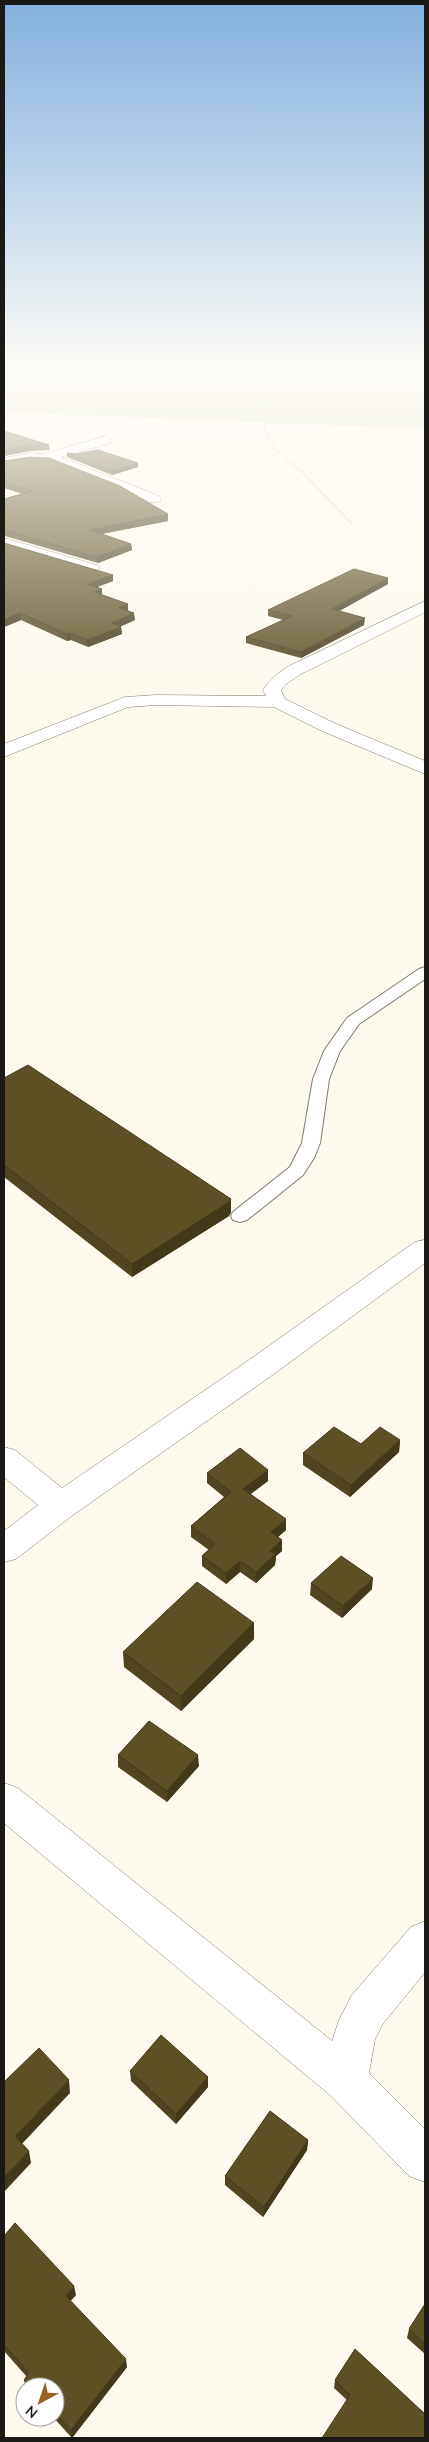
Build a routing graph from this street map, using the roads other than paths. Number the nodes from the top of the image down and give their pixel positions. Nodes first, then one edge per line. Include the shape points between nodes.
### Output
1 (113, 483) edge
2 (154, 499) dead end
3 (4, 542) edge
4 (92, 568) edge
5 (425, 606) edge
6 (277, 702) junction
7 (4, 751) edge
8 (425, 768) edge
9 (425, 972) edge
10 (240, 1216) dead end
11 (425, 1249) edge
12 (4, 1459) edge
13 (61, 1506) junction
14 (4, 1549) edge
15 (4, 1800) edge
16 (425, 1941) edge
17 (346, 2081) junction
18 (425, 2160) edge

1 - 2 street
3 - 4 street
5 - 6 street via 295,670 272,690
6 - 7 street via 125,702
6 - 8 street
9 - 10 lane via 353,1021 332,1052 321,1079 305,1158 297,1171
11 - 13 street
12 - 13 street
13 - 14 street
15 - 17 street
16 - 17 street via 367,2010 354,2035
17 - 18 street

